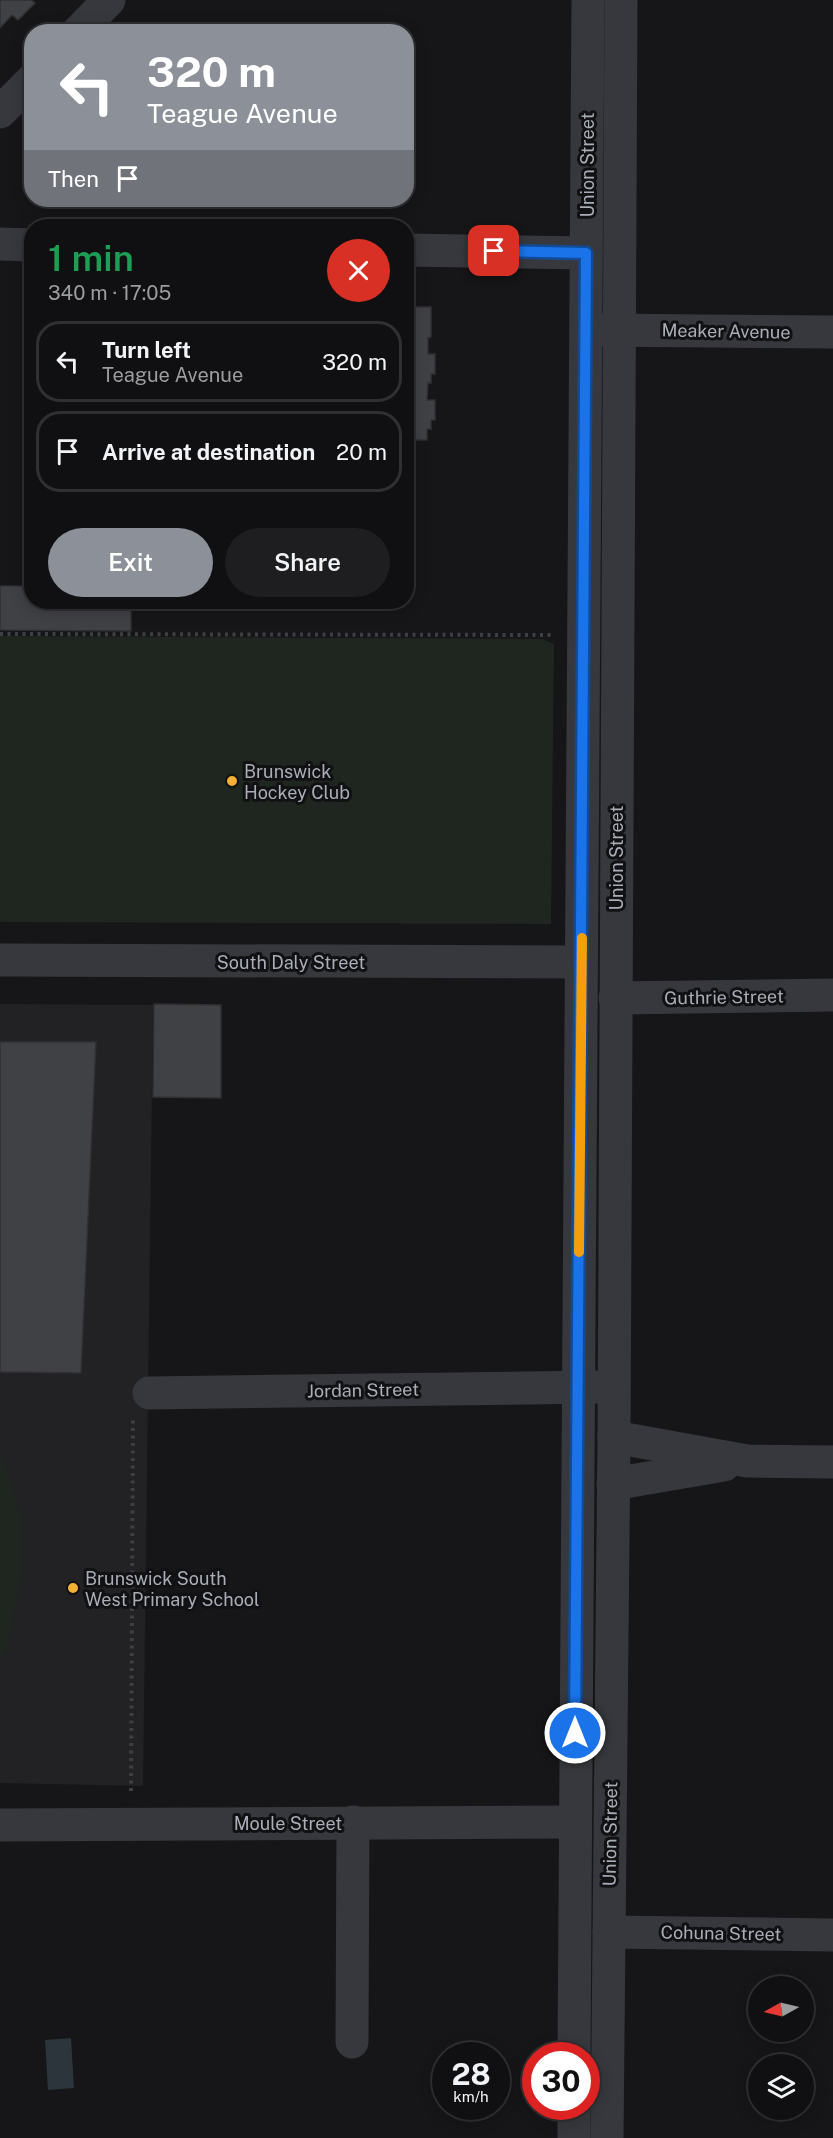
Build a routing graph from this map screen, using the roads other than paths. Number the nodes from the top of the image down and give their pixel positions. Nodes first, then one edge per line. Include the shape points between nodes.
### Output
1 (109, 0) edge
2 (588, 0) edge
3 (621, 0) edge
4 (86, 24) edge
5 (24, 88) edge
6 (0, 112) edge
7 (0, 244) edge
8 (24, 245) edge
9 (414, 250) edge
10 (586, 253) junction
11 (585, 330) junction
12 (619, 330) junction
13 (833, 332) edge
14 (0, 960) edge
15 (581, 962) junction
16 (833, 995) edge
17 (615, 998) junction
18 (613, 1386) junction
19 (578, 1388) junction
20 (141, 1405) road end
21 (614, 1437) junction
22 (747, 1461) junction
23 (833, 1462) edge
24 (613, 1484) junction
25 (353, 1822) junction
26 (575, 1822) junction
27 (0, 1825) edge
28 (609, 1932) junction
29 (833, 1935) edge
30 (352, 2042) dead end
31 (574, 2042) edge
32 (574, 2120) edge
33 (574, 2138) edge
34 (607, 2138) edge

1 - 4 street
2 - 10 street, Union Street
3 - 12 street, Union Street
5 - 6 street
7 - 8 street
9 - 10 street
10 - 11 street, Union Street
11 - 12 street
11 - 15 street, Union Street
12 - 13 street, Meaker Avenue
12 - 17 street, Union Street
14 - 15 street, South Daly Street
15 - 19 street, Union Street
16 - 17 street, Guthrie Street
17 - 18 street, Union Street
18 - 19 street
18 - 21 street, Union Street
19 - 20 street, Jordan Street
19 - 26 street, Union Street
21 - 22 street
21 - 24 street, Union Street
22 - 23 street
22 - 24 street
24 - 28 street, Union Street
25 - 26 street, Moule Street
25 - 27 street, Moule Street
25 - 30 street
26 - 31 street, Union Street
28 - 29 street, Cohuna Street
28 - 34 street, Union Street
32 - 33 street

